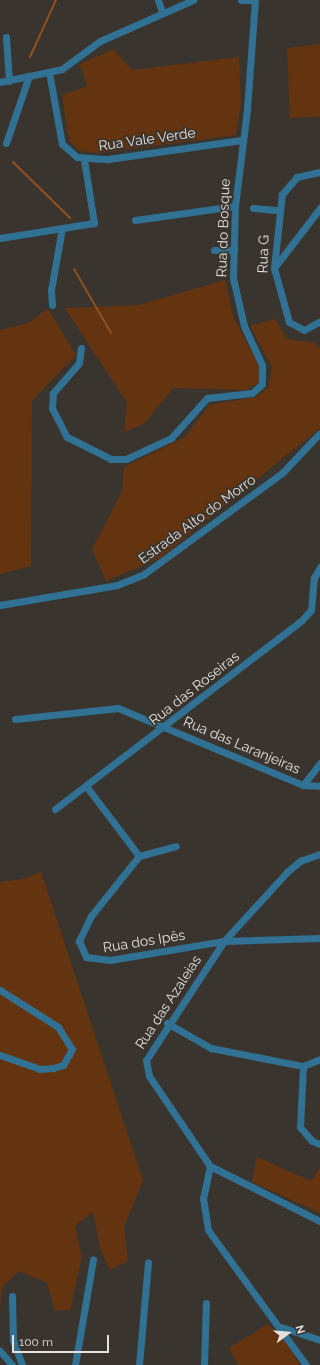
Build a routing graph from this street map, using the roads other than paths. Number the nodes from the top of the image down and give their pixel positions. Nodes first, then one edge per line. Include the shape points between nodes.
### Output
1 (158, 0) edge
2 (193, 0) edge
3 (241, 0) edge
4 (254, 0) edge
5 (162, 12) junction
6 (6, 37) dead end
7 (49, 72) junction
8 (29, 76) junction
9 (9, 81) junction
10 (0, 82) edge
11 (242, 140) junction
12 (6, 143) dead end
13 (84, 160) junction
14 (320, 172) edge
15 (235, 206) junction
16 (253, 208) dead end
17 (320, 208) edge
18 (278, 210) junction
19 (135, 220) dead end
20 (62, 228) junction
21 (0, 238) edge
22 (214, 250) dead end
23 (234, 250) junction
24 (274, 268) junction
25 (52, 305) dead end
26 (320, 321) edge
27 (81, 348) dead end
28 (320, 433) edge
29 (320, 567) edge
30 (0, 605) edge
31 (16, 719) dead end
32 (166, 727) junction
33 (320, 763) edge
34 (303, 784) junction
35 (86, 786) junction
36 (320, 786) edge
37 (55, 809) dead end
38 (176, 846) dead end
39 (320, 854) edge
40 (139, 856) junction
41 (320, 938) edge
42 (224, 941) junction
43 (0, 990) edge
44 (167, 1023) junction
45 (0, 1055) edge
46 (320, 1059) edge
47 (303, 1066) junction
48 (320, 1144) edge
49 (210, 1166) junction
50 (320, 1221) edge
51 (93, 1260) dead end
52 (148, 1262) dead end
53 (12, 1296) dead end
54 (206, 1303) dead end
55 (278, 1326) junction
56 (320, 1340) edge
57 (0, 1352) edge
58 (12, 1365) edge
59 (22, 1365) edge
60 (75, 1365) edge
61 (139, 1365) edge
62 (204, 1365) edge
63 (306, 1365) edge

1 - 5 street
2 - 5 street
3 - 4 street
4 - 11 street, Rua do Bosque
5 - 7 street via 100,41 68,66
6 - 9 street
7 - 8 street
7 - 13 street, Rua Vale Verde via 62,144 71,154
8 - 9 street
8 - 12 street
9 - 10 street
11 - 13 street, Rua Vale Verde
11 - 15 street, Rua do Bosque
13 - 20 street via 94,223
14 - 18 street, Rua G via 305,174 290,183 282,194
15 - 19 street
15 - 23 street, Rua do Bosque
16 - 18 street
17 - 24 street
18 - 24 street, Rua G
20 - 21 street
20 - 25 street via 51,290
22 - 23 street
23 - 27 street, Rua do Bosque via 238,307 264,371 258,389 244,394 214,394 202,402 171,438 126,459 111,459 67,437 52,408 53,394 79,363
24 - 26 street, Rua G via 289,322 304,330
28 - 30 street, Estrada Alto do Morro via 282,473 144,574 117,585
29 - 32 street, Rua das Roseiras via 308,615
31 - 32 street, Rua das Laranjeiras via 118,708
32 - 34 street, Rua das Laranjeiras
32 - 35 street, Rua das Roseiras
33 - 34 street
34 - 36 street, Rua das Laranjeiras
35 - 37 street, Rua das Roseiras
35 - 40 street
38 - 40 street
39 - 42 street, Rua das Azaleias via 300,861 287,872
40 - 42 street, Rua dos Ipês via 91,916 79,941 86,957 110,960
41 - 42 street, Rua dos Ipês
42 - 44 street, Rua das Azaleias
43 - 45 street via 58,1028 72,1049 63,1065 53,1068 40,1069
44 - 47 street via 211,1048
44 - 49 street, Rua das Azaleias via 148,1051 146,1068
46 - 47 street
47 - 48 street via 300,1127 312,1141
49 - 50 street
49 - 55 street via 203,1198 208,1230
51 - 60 street
52 - 61 street
53 - 59 street via 13,1340
54 - 62 street
55 - 56 street
55 - 63 street
57 - 58 street

